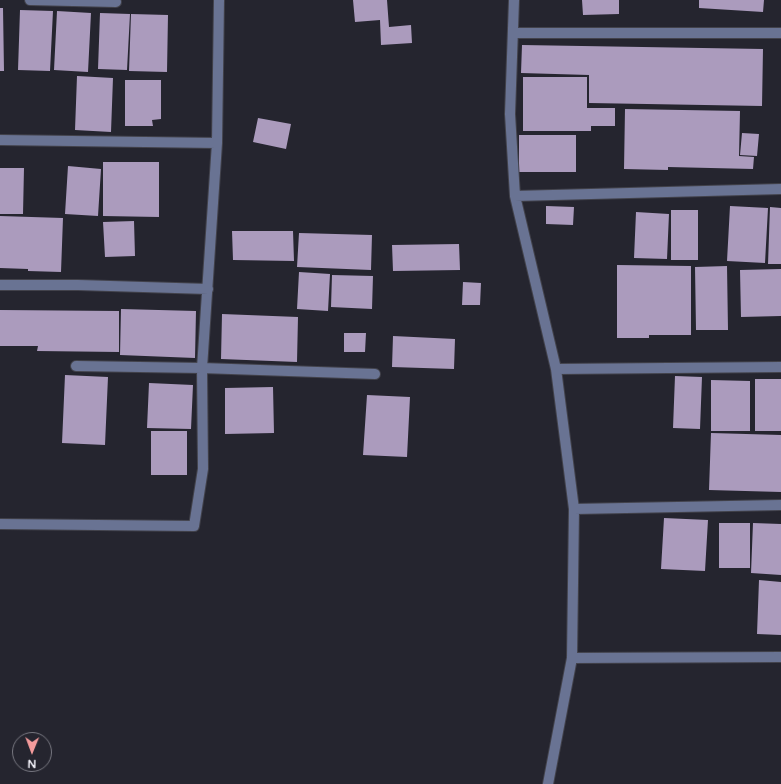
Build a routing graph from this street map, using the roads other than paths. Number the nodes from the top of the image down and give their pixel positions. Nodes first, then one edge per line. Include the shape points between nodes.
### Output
1 (30, 0) edge
2 (219, 0) edge
3 (514, 0) edge
4 (116, 2) dead end
5 (513, 33) junction
6 (781, 33) edge
7 (0, 140) edge
8 (217, 143) junction
9 (781, 189) edge
10 (515, 196) junction
11 (0, 285) edge
12 (208, 289) junction
13 (76, 366) dead end
14 (781, 366) edge
15 (202, 368) junction
16 (556, 369) junction
17 (375, 374) dead end
18 (781, 505) edge
19 (574, 509) junction
20 (0, 524) edge
21 (781, 657) edge
22 (572, 658) junction
23 (548, 784) edge

1 - 4 street
2 - 8 street
3 - 5 street
5 - 6 street
5 - 10 street via 510,114
7 - 8 street
8 - 12 street
9 - 10 street
10 - 16 street
11 - 12 street
12 - 15 street
13 - 15 street
14 - 16 street
15 - 17 street
15 - 20 street via 203,469 194,526
16 - 19 street
18 - 19 street
19 - 22 street
21 - 22 street
22 - 23 street

